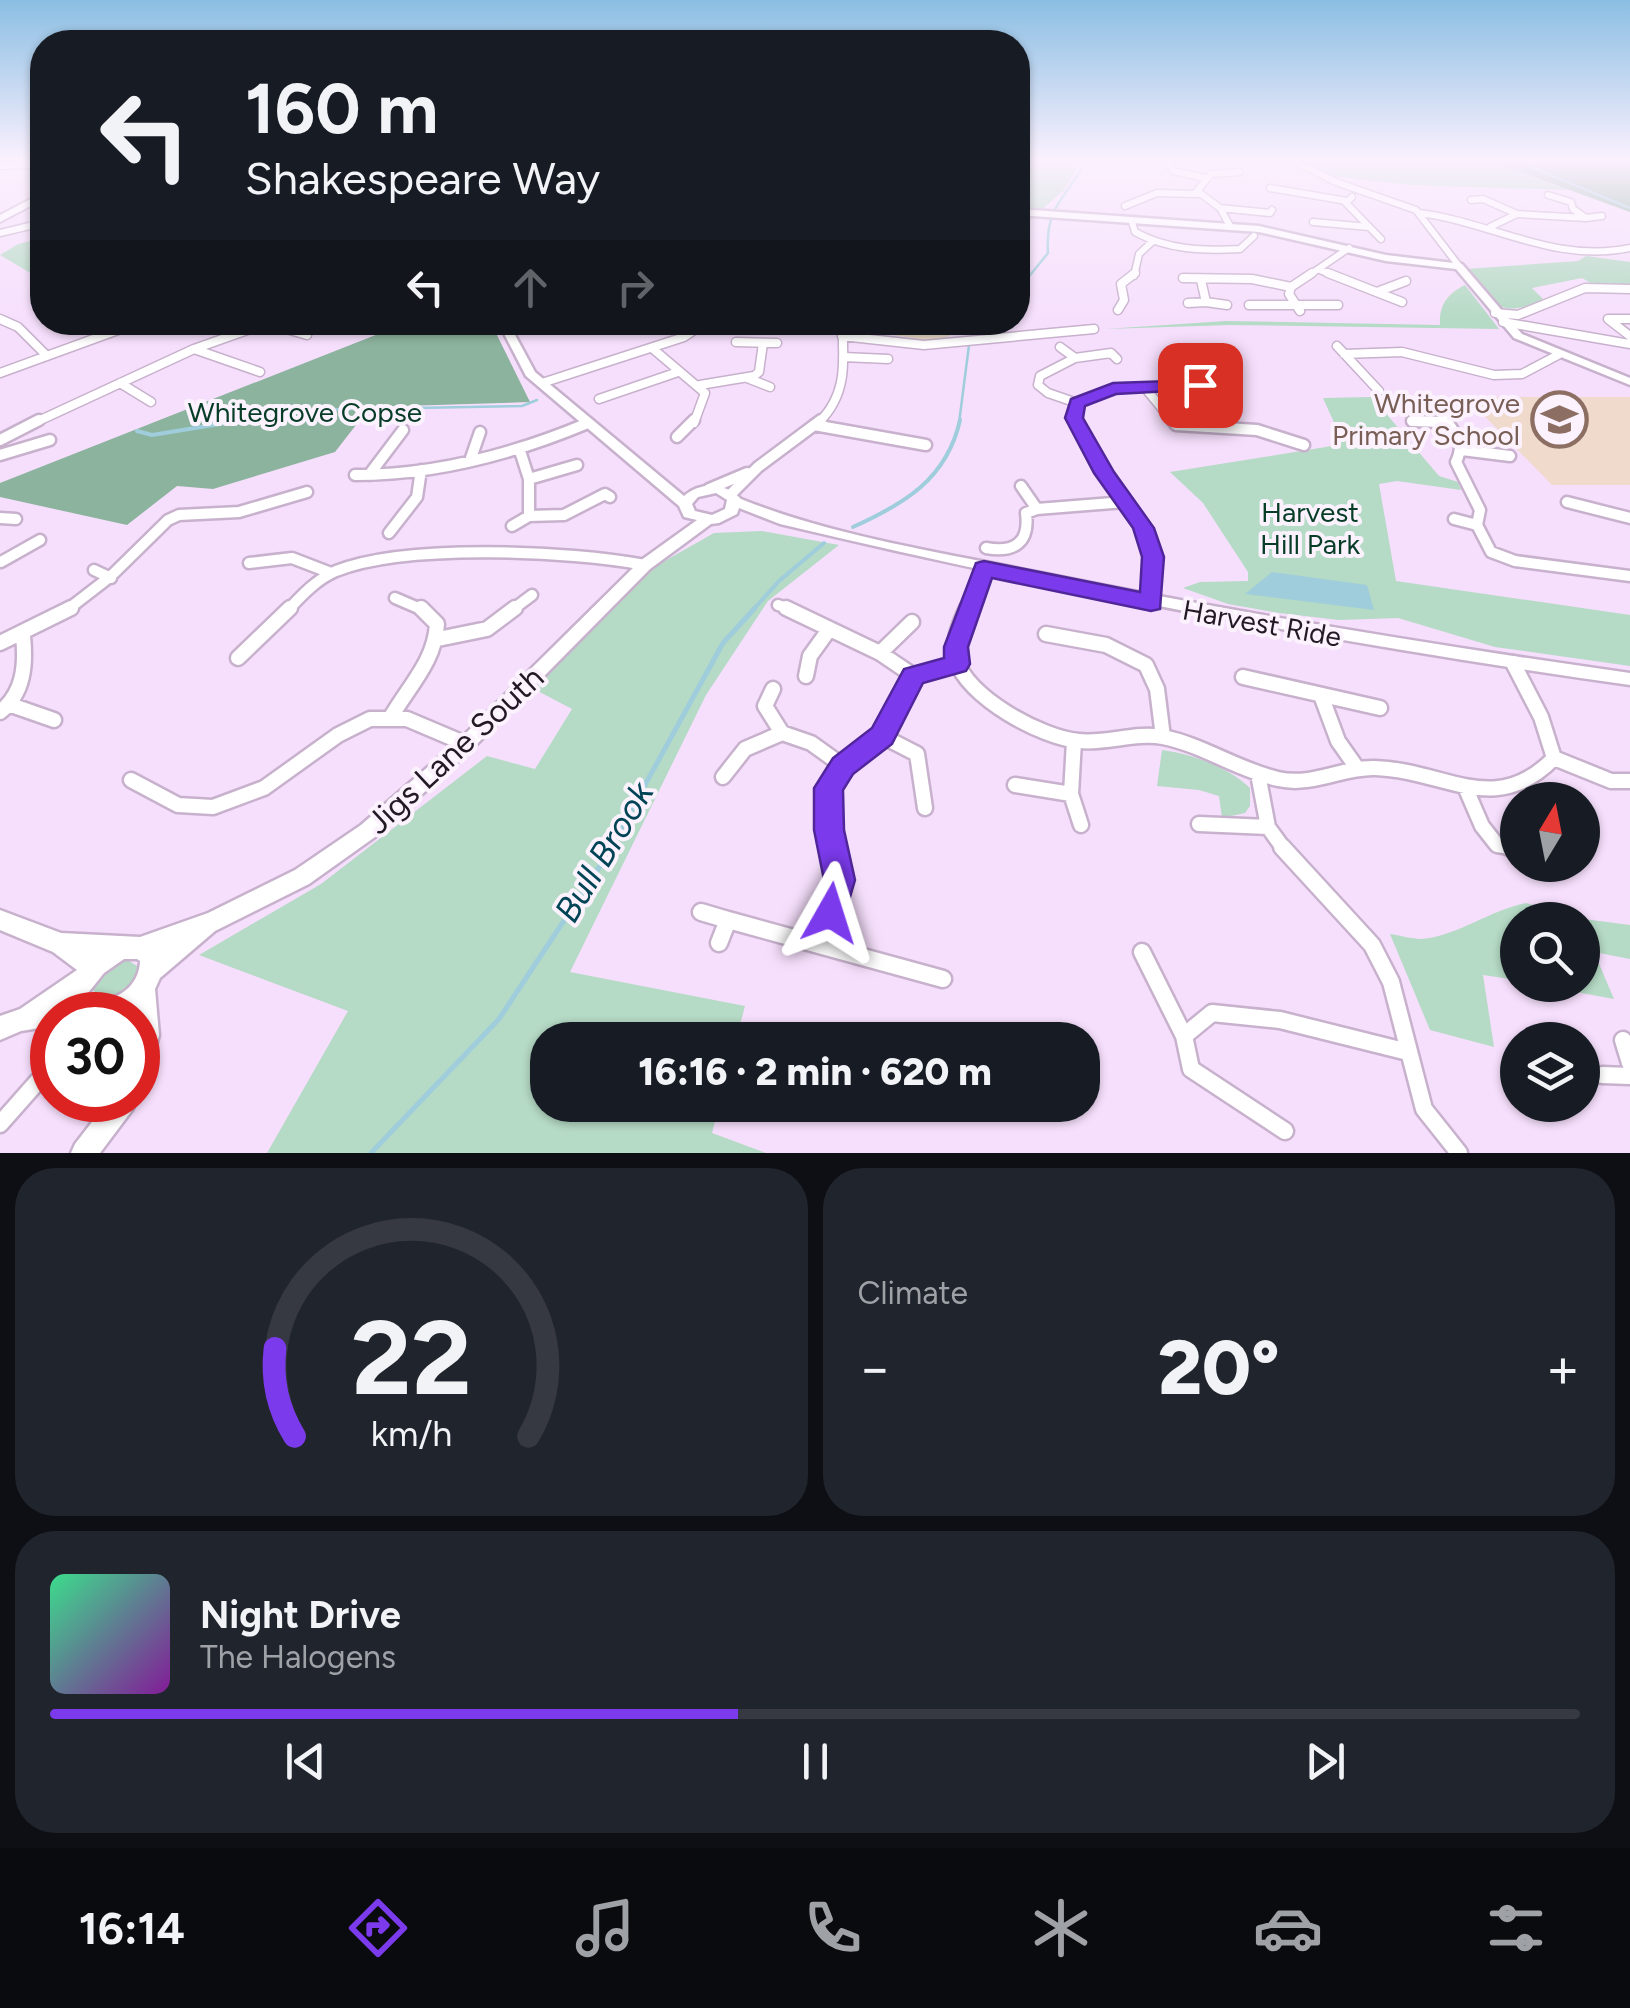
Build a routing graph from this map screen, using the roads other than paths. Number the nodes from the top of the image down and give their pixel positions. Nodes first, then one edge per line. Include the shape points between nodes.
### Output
1 (1223, 213) edge
2 (1357, 213) edge
3 (1419, 213) joint
4 (1578, 213) edge
5 (1030, 214) edge
6 (1517, 214) joint
7 (1602, 216) dead end
8 (1586, 218) junction
9 (1132, 222) junction
10 (1312, 222) dead end
11 (30, 226) edge
12 (1230, 226) junction
13 (1369, 227) junction
14 (1490, 227) junction
15 (0, 233) edge
16 (1254, 236) dead end
17 (1152, 241) junction
18 (1392, 242) dead end
19 (1349, 248) junction
20 (1630, 248) edge
21 (1240, 249) junction
22 (1248, 255) dead end
23 (1459, 266) junction
24 (1320, 270) junction
25 (1184, 278) dead end
26 (1201, 280) junction
27 (1406, 281) dead end
28 (1291, 287) junction
29 (1630, 289) edge
30 (1377, 292) junction
31 (1206, 302) junction
32 (1402, 302) dead end
33 (1188, 303) dead end
34 (1228, 304) dead end
35 (1249, 305) dead end
36 (1338, 305) dead end
37 (1298, 308) junction
38 (1118, 310) dead end
39 (0, 318) edge
40 (1499, 318) junction
41 (1630, 318) edge
42 (1094, 330) dead end
43 (1030, 333) edge
44 (104, 335) edge
45 (235, 335) edge
46 (304, 335) edge
47 (510, 335) edge
48 (687, 335) edge
49 (1010, 335) edge
50 (307, 336) dead end
51 (842, 336) joint
52 (1630, 336) edge
53 (736, 342) dead end
54 (763, 343) junction
55 (777, 343) dead end
56 (1630, 344) edge
57 (1060, 347) dead end
58 (652, 348) junction
59 (194, 349) junction
60 (1212, 352) dead end
61 (1558, 355) junction
62 (47, 356) junction
63 (843, 357) junction
64 (1075, 358) junction
65 (888, 359) dead end
66 (1117, 359) dead end
67 (260, 372) dead end
68 (678, 372) junction
69 (0, 373) edge
70 (747, 378) junction
71 (540, 380) junction
72 (1212, 380) junction
73 (1630, 382) edge
74 (120, 383) junction
75 (700, 384) junction
76 (1234, 384) dead end
77 (770, 387) dead end
78 (1146, 389) junction
79 (1379, 391) dead end
80 (598, 399) dead end
81 (151, 402) dead end
82 (1077, 403) junction
83 (1412, 421) dead end
84 (588, 423) junction
85 (814, 425) junction
86 (403, 430) dead end
87 (480, 432) dead end
88 (677, 438) dead end
89 (0, 440) edge
90 (50, 440) dead end
91 (1304, 445) dead end
92 (926, 446) dead end
93 (1462, 450) junction
94 (520, 452) junction
95 (0, 455) edge
96 (1510, 456) dead end
97 (471, 458) junction
98 (576, 469) dead end
99 (421, 470) junction
100 (752, 472) junction
101 (355, 475) dead end
102 (370, 475) junction
103 (654, 477) junction
104 (530, 478) junction
105 (1021, 486) dead end
106 (705, 490) junction
107 (307, 492) dead end
108 (610, 497) dead end
109 (734, 498) junction
110 (1124, 502) junction
111 (1567, 502) dead end
112 (687, 509) junction
113 (1037, 509) junction
114 (529, 516) junction
115 (0, 518) edge
116 (1630, 518) edge
117 (16, 519) dead end
118 (714, 519) junction
119 (1454, 519) dead end
120 (780, 520) junction
121 (1477, 525) junction
122 (512, 526) dead end
123 (388, 533) dead end
124 (40, 540) dead end
125 (670, 545) junction
126 (986, 548) dead end
127 (0, 562) edge
128 (249, 563) dead end
129 (645, 565) junction
130 (984, 568) junction
131 (0, 570) edge
132 (94, 570) dead end
133 (331, 573) junction
134 (1630, 576) edge
135 (111, 578) junction
136 (532, 595) dead end
137 (396, 598) dead end
138 (1151, 603) junction
139 (778, 605) dead end
140 (912, 622) dead end
141 (828, 631) junction
142 (1046, 634) dead end
143 (23, 636) junction
144 (438, 640) junction
145 (0, 644) edge
146 (880, 653) junction
147 (238, 658) dead end
148 (1513, 663) junction
149 (958, 664) junction
150 (806, 676) dead end
151 (914, 676) junction
152 (1243, 677) dead end
153 (1630, 679) edge
154 (772, 690) dead end
155 (1322, 698) junction
156 (1380, 708) dead end
157 (6, 709) edge
158 (391, 717) junction
159 (54, 720) dead end
160 (782, 733) junction
161 (882, 736) junction
162 (1164, 737) junction
163 (1074, 741) junction
164 (466, 744) junction
165 (1554, 758) junction
166 (843, 766) junction
167 (1356, 768) junction
168 (1258, 774) junction
169 (723, 777) dead end
170 (131, 780) dead end
171 (1630, 780) edge
172 (1015, 786) dead end
173 (1466, 788) junction
174 (1071, 794) junction
175 (925, 808) dead end
176 (1199, 824) dead end
177 (1082, 825) dead end
178 (1268, 827) junction
179 (1500, 845) edge
180 (701, 912) dead end
181 (0, 920) edge
182 (728, 920) junction
183 (213, 921) junction
184 (718, 942) dead end
185 (60, 943) junction
186 (822, 946) junction
187 (133, 948) junction
188 (1142, 952) dead end
189 (86, 975) junction
190 (148, 979) junction
191 (942, 979) dead end
192 (81, 992) edge
193 (135, 992) edge
194 (148, 992) edge
195 (11, 1024) edge
196 (1184, 1036) junction
197 (1623, 1040) dead end
198 (1408, 1052) junction
199 (1630, 1062) edge
200 (1602, 1075) dead end
201 (1630, 1076) edge
202 (30, 1090) edge
203 (107, 1122) edge
204 (0, 1124) edge
205 (1285, 1132) dead end
206 (84, 1153) edge
207 (1459, 1153) edge

1 - 12 street
2 - 13 street
3 - 14 street
3 - 23 street
4 - 8 street
5 - 9 street
6 - 8 street
6 - 14 street
7 - 8 street
9 - 12 street
9 - 17 street
10 - 13 street
11 - 15 street
12 - 19 street
13 - 18 street via 1378,240
14 - 20 street via 1575,253 1611,255
16 - 21 street
17 - 21 street
17 - 38 street via 1139,254 1134,276 1122,284
19 - 23 street
19 - 24 street
21 - 22 street
23 - 40 street
24 - 28 street
24 - 30 street
25 - 26 street
26 - 28 street
26 - 31 street
27 - 30 street
28 - 37 street
29 - 40 street via 1585,288
30 - 32 street
31 - 33 street
31 - 34 street
35 - 37 street
36 - 37 street
39 - 62 street
40 - 56 street via 1544,326 1583,343
40 - 61 street via 1526,341
41 - 52 street via 1608,319
42 - 43 street
44 - 62 street
45 - 59 street
46 - 50 street
47 - 71 street via 527,371
48 - 58 street
49 - 51 street via 924,345
51 - 63 street
53 - 54 street
54 - 55 street
54 - 70 street via 759,372
57 - 64 street
58 - 68 street
58 - 71 street
59 - 67 street
59 - 74 street
60 - 72 street via 1199,351
61 - 73 street
61 - 79 street via 1522,374 1494,375 1402,352 1340,350
62 - 69 street
63 - 65 street
63 - 85 street via 842,390
64 - 66 street via 1111,352
64 - 82 street via 1040,376 1038,385
68 - 75 street
68 - 80 street
70 - 75 street
70 - 77 street
71 - 84 street
72 - 76 street
72 - 78 street
74 - 81 street
74 - 89 street
75 - 88 street via 702,404
78 - 82 street via 1113,388
78 - 91 street via 1176,425 1258,430
82 - 110 street via 1074,418
83 - 93 street via 1442,418
84 - 94 street
84 - 103 street
85 - 92 street
85 - 100 street
86 - 102 street
87 - 97 street
90 - 95 street
93 - 96 street
93 - 121 street via 1456,462 1480,510
94 - 97 street
94 - 104 street
97 - 99 street
98 - 104 street
99 - 102 street
99 - 123 street via 419,497
100 - 106 street
100 - 109 street
101 - 102 street
103 - 106 street
103 - 112 street
104 - 114 street
105 - 113 street
106 - 109 street, Harvest Ride
106 - 112 street, Jigs Lane South
107 - 135 street via 290,504 178,515
108 - 114 street via 588,496 564,515
109 - 118 street, Jigs Lane South via 732,512
109 - 120 street, Harvest Ride
110 - 113 street
110 - 138 street via 1153,557
111 - 116 street
112 - 118 street, Harvest Ride
112 - 125 street, Jigs Lane South
113 - 126 street via 1026,513 1028,535 1020,547 1006,553
114 - 122 street
115 - 117 street
118 - 120 street, Harvest Ride
118 - 125 street, Jigs Lane South
119 - 121 street
120 - 130 street, Harvest Ride
121 - 134 street via 1492,552 1514,561
124 - 127 street
125 - 129 street, Jigs Lane South
127 - 131 street
128 - 133 street via 292,558
129 - 133 street via 436,556
129 - 164 street, Jigs Lane South
130 - 138 street, Harvest Ride
130 - 149 street via 956,647
132 - 135 street
133 - 147 street
135 - 143 street via 87,600
136 - 144 street via 487,628
137 - 144 street via 438,624
138 - 148 street, Harvest Ride
139 - 141 street
140 - 146 street
141 - 146 street
141 - 150 street via 810,656
142 - 162 street via 1142,660 1152,674
143 - 145 street
143 - 157 street via 27,662
144 - 158 street
146 - 151 street
148 - 153 street, Harvest Ride
148 - 165 street
149 - 151 street
149 - 163 street via 1018,721
151 - 161 street
152 - 155 street
154 - 160 street via 766,706
155 - 156 street
155 - 167 street
157 - 159 street
158 - 164 street
158 - 170 street via 350,728 266,788 232,802 194,808
160 - 166 street via 811,743
160 - 169 street via 745,749
161 - 166 street
161 - 175 street via 916,754
162 - 163 street
162 - 168 street
163 - 174 street
164 - 183 street, Jigs Lane South via 334,855
165 - 171 street via 1611,781
165 - 173 street via 1533,782
166 - 186 street via 829,788 839,880
167 - 168 street via 1298,782
167 - 173 street
168 - 178 street
172 - 174 street
173 - 179 street via 1482,826
174 - 177 street
176 - 178 street
178 - 198 street via 1372,945 1391,982
180 - 182 street
181 - 185 street
182 - 184 street
182 - 186 street
183 - 187 street, Jigs Lane South
183 - 190 street, Jigs Lane South
185 - 187 street
185 - 189 street via 76,952
186 - 191 street
187 - 189 street
187 - 190 street via 151,956
188 - 196 street
189 - 192 street
189 - 195 street
190 - 193 street, Jigs Lane South
190 - 194 street
196 - 198 street via 1212,1013 1280,1020
196 - 205 street via 1192,1070
197 - 199 street
198 - 207 street via 1424,1109
200 - 201 street
202 - 204 street
203 - 206 street

